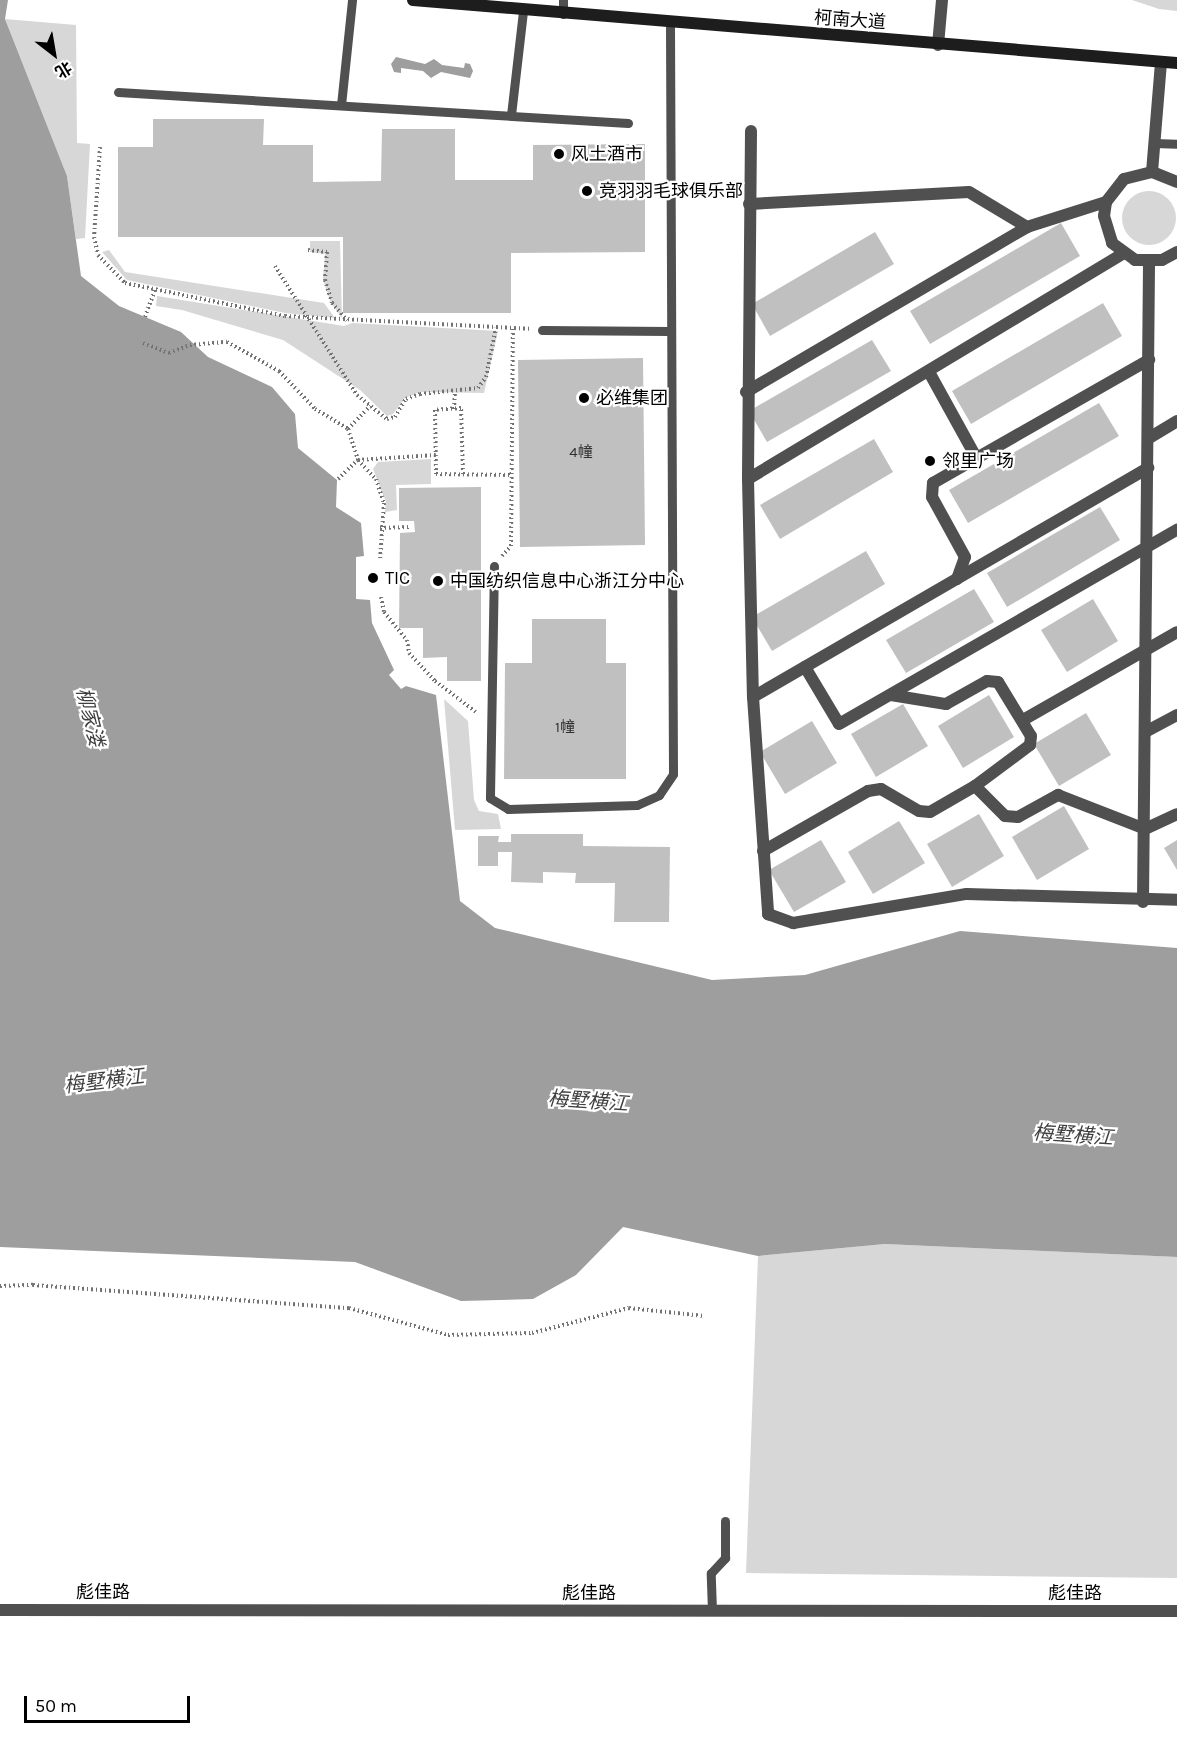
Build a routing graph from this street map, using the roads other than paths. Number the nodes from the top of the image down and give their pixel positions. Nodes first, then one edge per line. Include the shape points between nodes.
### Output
1 (352, 0) edge
2 (413, 0) edge
3 (564, 0) edge
4 (942, 0) edge
5 (457, 2) edge
6 (523, 10) junction
7 (563, 14) junction
8 (670, 24) junction
9 (938, 45) junction
10 (1161, 62) junction
11 (1177, 63) edge
12 (118, 92) dead end
13 (341, 105) junction
14 (511, 115) junction
15 (628, 123) dead end
16 (751, 131) dead end
17 (1154, 143) junction
18 (1177, 144) edge
19 (1152, 172) junction
20 (1177, 182) edge
21 (1106, 202) junction
22 (749, 204) junction
23 (1027, 227) junction
24 (1177, 252) edge
25 (1122, 254) junction
26 (1149, 262) junction
27 (542, 330) road end
28 (669, 331) junction
29 (1149, 360) junction
30 (929, 372) junction
31 (746, 393) junction
32 (1177, 421) edge
33 (1149, 438) junction
34 (977, 459) junction
35 (1148, 468) junction
36 (748, 479) junction
37 (1177, 530) edge
38 (1148, 547) junction
39 (494, 566) road end
40 (957, 579) junction
41 (1177, 632) edge
42 (1148, 650) junction
43 (805, 667) junction
44 (891, 695) junction
45 (753, 697) junction
46 (1177, 715) edge
47 (1023, 720) junction
48 (1147, 731) junction
49 (975, 786) junction
50 (1177, 814) edge
51 (1145, 829) junction
52 (763, 851) junction
53 (1177, 900) edge
54 (1143, 902) junction
55 (725, 1521) dead end
56 (0, 1610) edge
57 (712, 1611) junction
58 (1177, 1611) edge

1 - 13 lane
2 - 5 main road, 柯南大道
3 - 7 lane
4 - 9 street
5 - 6 main road, 柯南大道
6 - 7 main road, 柯南大道
6 - 14 lane
7 - 8 main road, 柯南大道
8 - 9 main road, 柯南大道
8 - 28 lane
9 - 10 main road, 柯南大道
10 - 11 main road, 柯南大道
10 - 17 street
12 - 13 lane
13 - 14 lane
14 - 15 lane
16 - 22 street
17 - 18 lane
17 - 19 street
19 - 20 street
19 - 21 street via 1124,179
21 - 23 street
21 - 25 street via 1106,230
22 - 23 street via 969,192
22 - 31 street
23 - 31 street
24 - 26 street
25 - 26 street
25 - 30 street
26 - 29 street
27 - 28 lane
28 - 39 lane via 673,774 659,795 637,805 508,809 490,798
29 - 33 street
29 - 34 street
30 - 34 street
30 - 36 street
31 - 36 street
32 - 33 street
33 - 35 street
34 - 40 street via 933,483 932,497 965,557
35 - 38 street
35 - 40 street
36 - 45 street
37 - 38 street
38 - 42 street
38 - 44 street
40 - 43 street
41 - 42 street
42 - 47 street
42 - 48 street
43 - 44 street via 839,724
43 - 45 street
44 - 47 street via 946,704 987,681 998,682
45 - 52 street
46 - 48 street
47 - 49 street via 1031,736 1030,746
48 - 51 street
49 - 51 street via 1005,816 1018,817 1058,795
49 - 52 street via 930,812 919,811 881,789 867,790
50 - 51 street
51 - 54 street
52 - 54 street via 768,914 793,923 967,894
53 - 54 street
55 - 57 lane via 725,1558 711,1573
56 - 57 street, 彪佳路
57 - 58 street, 彪佳路

